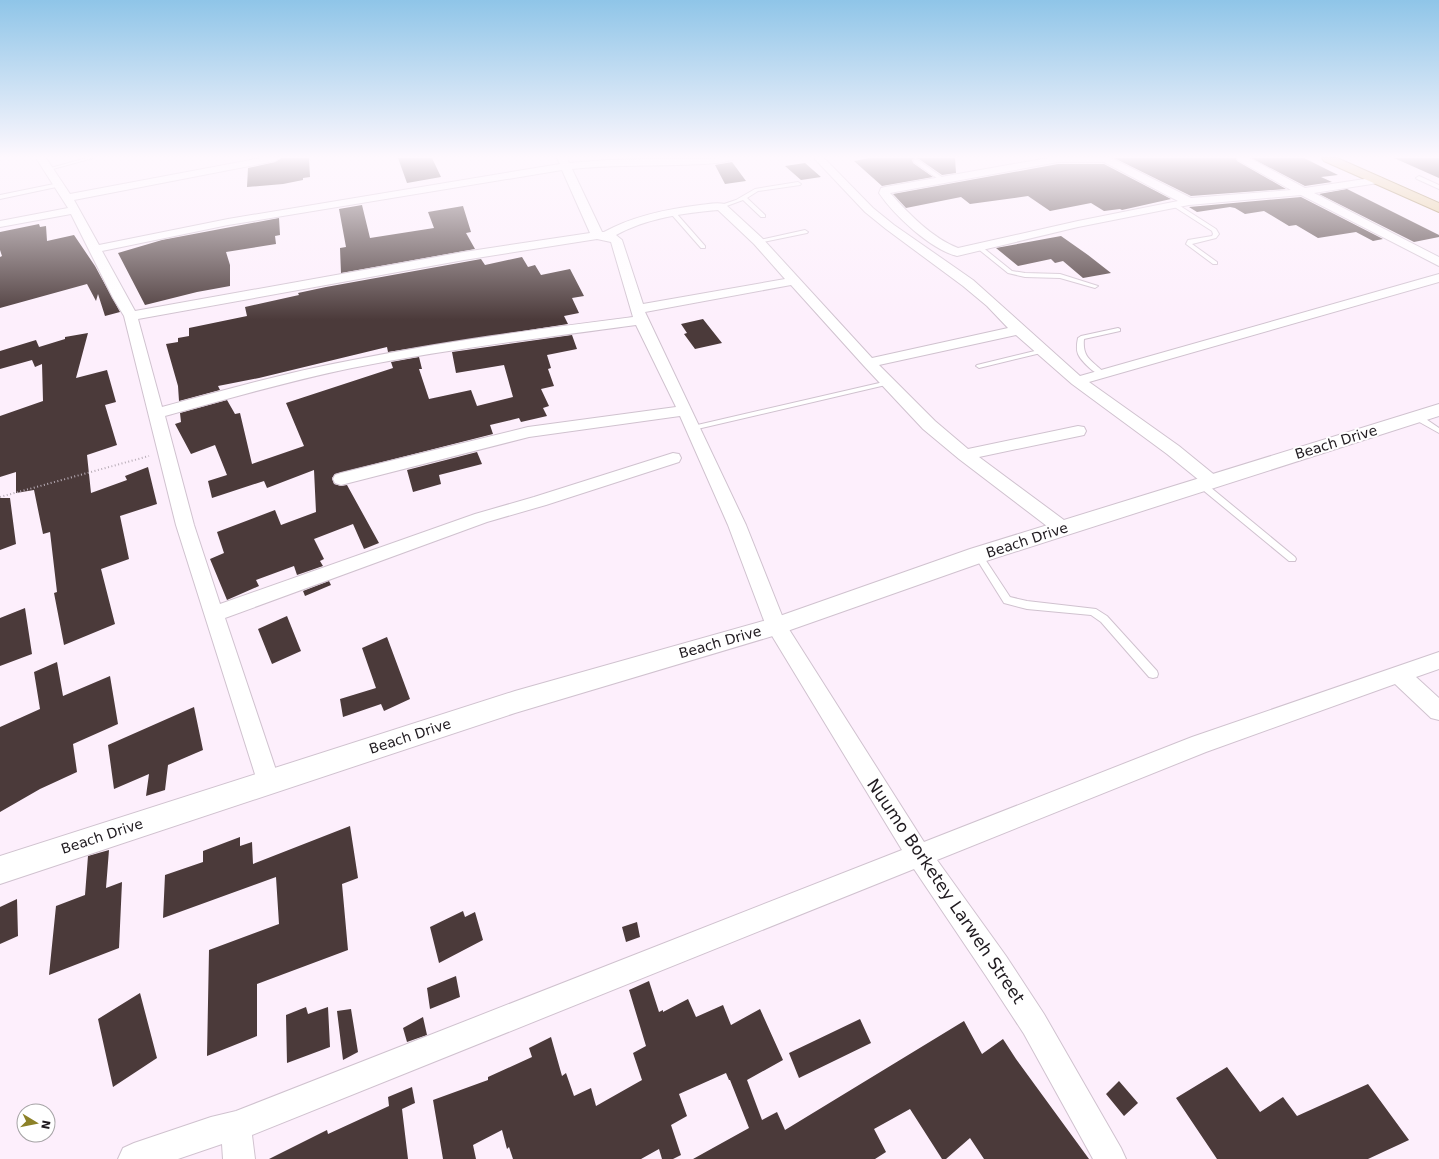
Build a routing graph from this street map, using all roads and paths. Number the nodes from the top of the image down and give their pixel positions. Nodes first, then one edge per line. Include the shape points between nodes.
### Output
1 (30, 212) edge
2 (75, 212) edge
3 (284, 212) edge
4 (590, 212) edge
5 (685, 212) edge
6 (727, 212) edge
7 (759, 212) edge
8 (872, 212) edge
9 (902, 212) edge
10 (1139, 212) edge
11 (1186, 212) edge
12 (1342, 212) edge
13 (674, 214) junction
14 (763, 216) dead end
15 (0, 224) edge
16 (805, 232) dead end
17 (602, 235) junction
18 (758, 242) junction
19 (703, 247) dead end
20 (979, 247) junction
21 (96, 249) junction
22 (1439, 262) edge
23 (1215, 263) dead end
24 (1439, 278) edge
25 (794, 281) junction
26 (1095, 286) dead end
27 (640, 314) junction
28 (131, 316) junction
29 (1019, 330) junction
30 (1118, 330) dead end
31 (1043, 351) junction
32 (869, 364) junction
33 (979, 366) dead end
34 (1102, 374) junction
35 (1077, 381) junction
36 (888, 383) junction
37 (685, 410) junction
38 (1428, 413) edge
39 (156, 414) junction
40 (693, 428) junction
41 (1078, 431) dead end
42 (1439, 431) edge
43 (166, 451) junction
44 (965, 455) junction
45 (673, 458) dead end
46 (341, 479) dead end
47 (1206, 482) junction
48 (0, 497) edge
49 (1062, 528) junction
50 (978, 555) junction
51 (1292, 559) dead end
52 (213, 614) junction
53 (776, 626) junction
54 (1439, 660) edge
55 (1153, 674) dead end
56 (1399, 675) junction
57 (1439, 711) edge
58 (268, 782) junction
59 (918, 854) junction
60 (0, 870) edge
61 (236, 1126) junction
62 (134, 1159) edge
63 (239, 1159) edge
64 (1110, 1159) edge

1 - 15 street
2 - 21 street
3 - 21 street
4 - 17 street
5 - 13 street
6 - 18 street
7 - 14 lane
8 - 29 street via 968,283
9 - 20 street via 951,250 957,252
10 - 20 street
11 - 23 lane via 1214,230 1214,237 1190,241 1189,244
12 - 22 street
13 - 17 street via 627,225
13 - 19 lane
16 - 18 lane
17 - 27 street, Nuumo Borketey Larweh Street via 616,240
17 - 28 street via 464,256
18 - 25 street
20 - 26 lane via 1010,272 1060,276
21 - 28 street
24 - 34 street
25 - 27 street
25 - 32 street
27 - 37 street, Nuumo Borketey Larweh Street
27 - 39 street via 520,337 353,364
28 - 39 street
29 - 31 street
29 - 32 street
30 - 34 lane via 1082,338 1079,350 1082,357
31 - 33 lane
31 - 35 street
32 - 36 street
34 - 35 street
35 - 47 street via 1173,450
36 - 40 lane
36 - 44 street via 929,425
37 - 40 street, Nuumo Borketey Larweh Street
37 - 46 street via 528,432
38 - 42 lane
38 - 47 street, Beach Drive
39 - 43 street
40 - 53 street, Nuumo Borketey Larweh Street via 737,525
41 - 44 street
43 - 48 path
43 - 52 street via 185,525
44 - 49 street
45 - 52 street via 481,518
47 - 49 street, Beach Drive
47 - 51 lane
49 - 50 street, Beach Drive
50 - 53 street, Beach Drive
50 - 55 lane via 1007,600 1027,605 1093,612 1104,619
52 - 58 street
53 - 58 street, Beach Drive via 515,702
53 - 59 street, Nuumo Borketey Larweh Street
54 - 56 street
56 - 57 street
56 - 59 street via 1200,744
58 - 60 street, Beach Drive
59 - 61 street
59 - 64 street, Nuumo Borketey Larweh Street via 1034,1024
61 - 62 street
61 - 63 street

